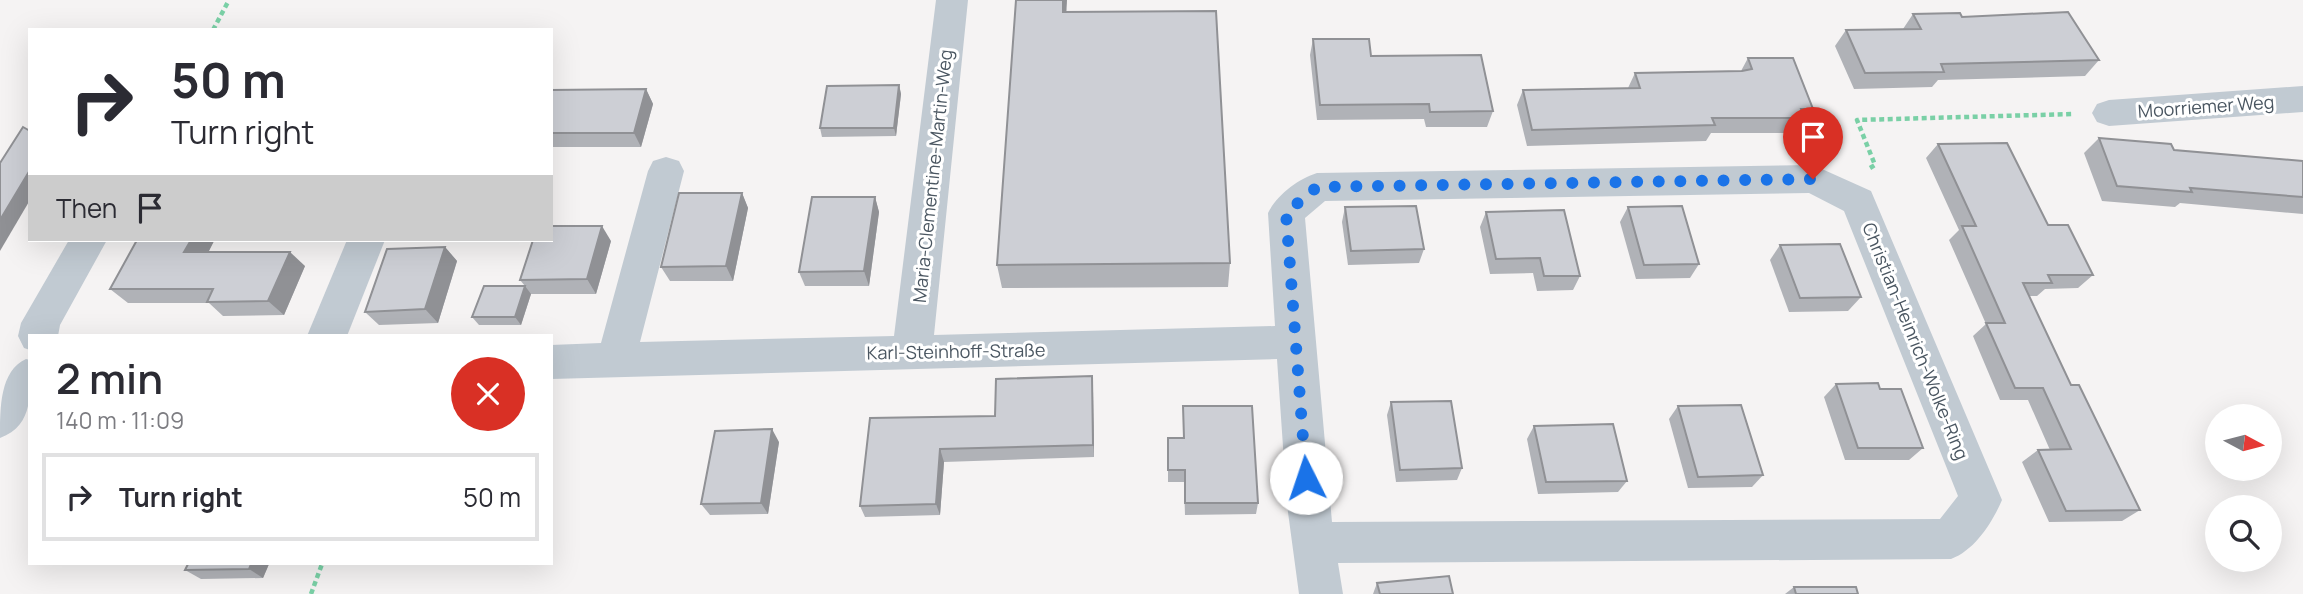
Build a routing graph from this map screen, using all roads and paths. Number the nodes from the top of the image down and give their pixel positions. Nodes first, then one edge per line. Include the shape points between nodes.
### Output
1 (229, 0) edge
2 (952, 0) edge
3 (214, 28) edge
4 (2303, 99) edge
5 (2109, 113) joint
6 (666, 171) dead end
7 (1834, 189) junction
8 (88, 242) edge
9 (365, 242) edge
10 (38, 334) edge
11 (328, 334) edge
12 (1296, 342) junction
13 (912, 352) junction
14 (616, 360) junction
15 (553, 362) edge
16 (28, 371) edge
17 (0, 420) edge
18 (1313, 544) junction
19 (322, 565) edge
20 (311, 594) edge
21 (1321, 594) edge

1 - 3 path
2 - 13 street, Maria-Clementine-Martin-Weg
4 - 5 street, Moorriemer Weg
5 - 7 path via 1857,120 1875,165
6 - 14 street
7 - 12 street, Christian-Heinrich-Wolke-Ring via 1813,179 1317,187 1286,213
7 - 18 street, Christian-Heinrich-Wolke-Ring via 1858,201 1981,500 1951,539
8 - 10 street
9 - 11 street
12 - 13 street, Karl-Steinhoff-Straße
12 - 18 street, Christian-Heinrich-Wolke-Ring
13 - 14 street, Karl-Steinhoff-Straße
14 - 15 street, Karl-Steinhoff-Straße
16 - 17 street
18 - 21 street, Christian-Heinrich-Wolke-Ring
19 - 20 path

